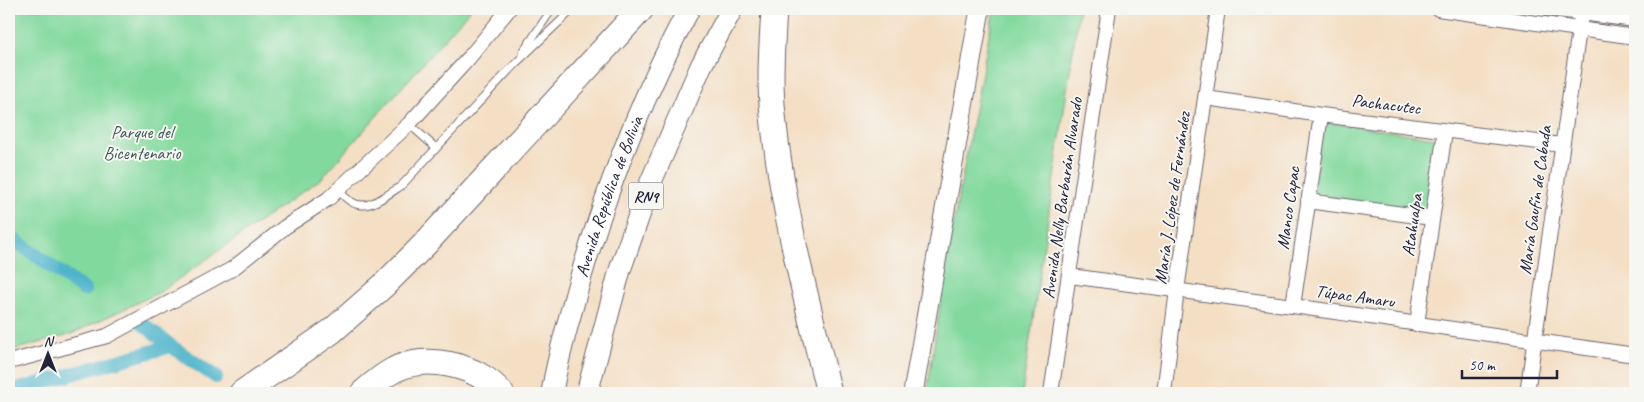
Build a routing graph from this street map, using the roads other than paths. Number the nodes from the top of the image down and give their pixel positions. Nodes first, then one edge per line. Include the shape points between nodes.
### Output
1 (509, 9) edge
2 (552, 9) edge
3 (573, 9) edge
4 (641, 9) edge
5 (689, 9) edge
6 (732, 9) edge
7 (774, 9) edge
8 (980, 9) edge
9 (1109, 9) edge
10 (1218, 9) edge
11 (1438, 9) edge
12 (1550, 9) edge
13 (1581, 11) edge
14 (1635, 20) edge
15 (1578, 28) junction
16 (1635, 36) edge
17 (515, 64) junction
18 (1206, 98) junction
19 (1321, 115) junction
20 (409, 124) junction
21 (1445, 131) junction
22 (1562, 145) junction
23 (436, 148) junction
24 (339, 190) junction
25 (1308, 201) junction
26 (1432, 218) junction
27 (1070, 276) junction
28 (1177, 290) junction
29 (1293, 306) junction
30 (1417, 324) junction
31 (1534, 341) junction
32 (1635, 355) edge
33 (9, 362) edge
34 (242, 393) edge
35 (362, 393) edge
36 (501, 393) edge
37 (552, 393) edge
38 (588, 393) edge
39 (829, 393) edge
40 (913, 393) edge
41 (1052, 393) edge
42 (1164, 393) edge
43 (1527, 393) edge

1 - 20 street
2 - 17 lane
3 - 17 lane
4 - 34 highway via 383,286 332,331
5 - 37 main road, Avenida República de Bolivia / RN9 via 641,108 610,184 590,244
6 - 38 main road, Avenida República de Bolivia / RN9 via 694,82 646,194 620,270
7 - 39 highway via 773,114 795,248
8 - 40 street
9 - 27 street, Avenida Nelly Barbarán Alvarado
10 - 18 street, María J. López de Fernández
11 - 15 street
12 - 13 street
13 - 14 street
13 - 15 street, María Gaufín de Cabada
15 - 16 street
15 - 22 street, María Gaufín de Cabada
17 - 23 lane
18 - 19 street, Pachacutec
18 - 28 street, María J. López de Fernández
19 - 21 street, Pachacutec
19 - 25 street, Manco Capac
20 - 23 lane
20 - 24 street
21 - 22 street, Pachacutec
21 - 26 street, Atahualpa
22 - 31 street, María Gaufín de Cabada
23 - 24 lane via 401,186 366,205 352,204
24 - 33 street via 232,269 107,336
25 - 26 street
25 - 29 street, Manco Capac
26 - 30 street, Atahualpa
27 - 28 street, Túpac Amaru
27 - 41 street, Avenida Nelly Barbarán Alvarado
28 - 29 street, Túpac Amaru
28 - 42 street, María J. López de Fernández
29 - 30 street, Túpac Amaru
30 - 31 street, Túpac Amaru
31 - 32 street, Túpac Amaru
31 - 43 street, María Gaufín de Cabada
35 - 36 highway via 395,370 414,363 437,362 479,376

